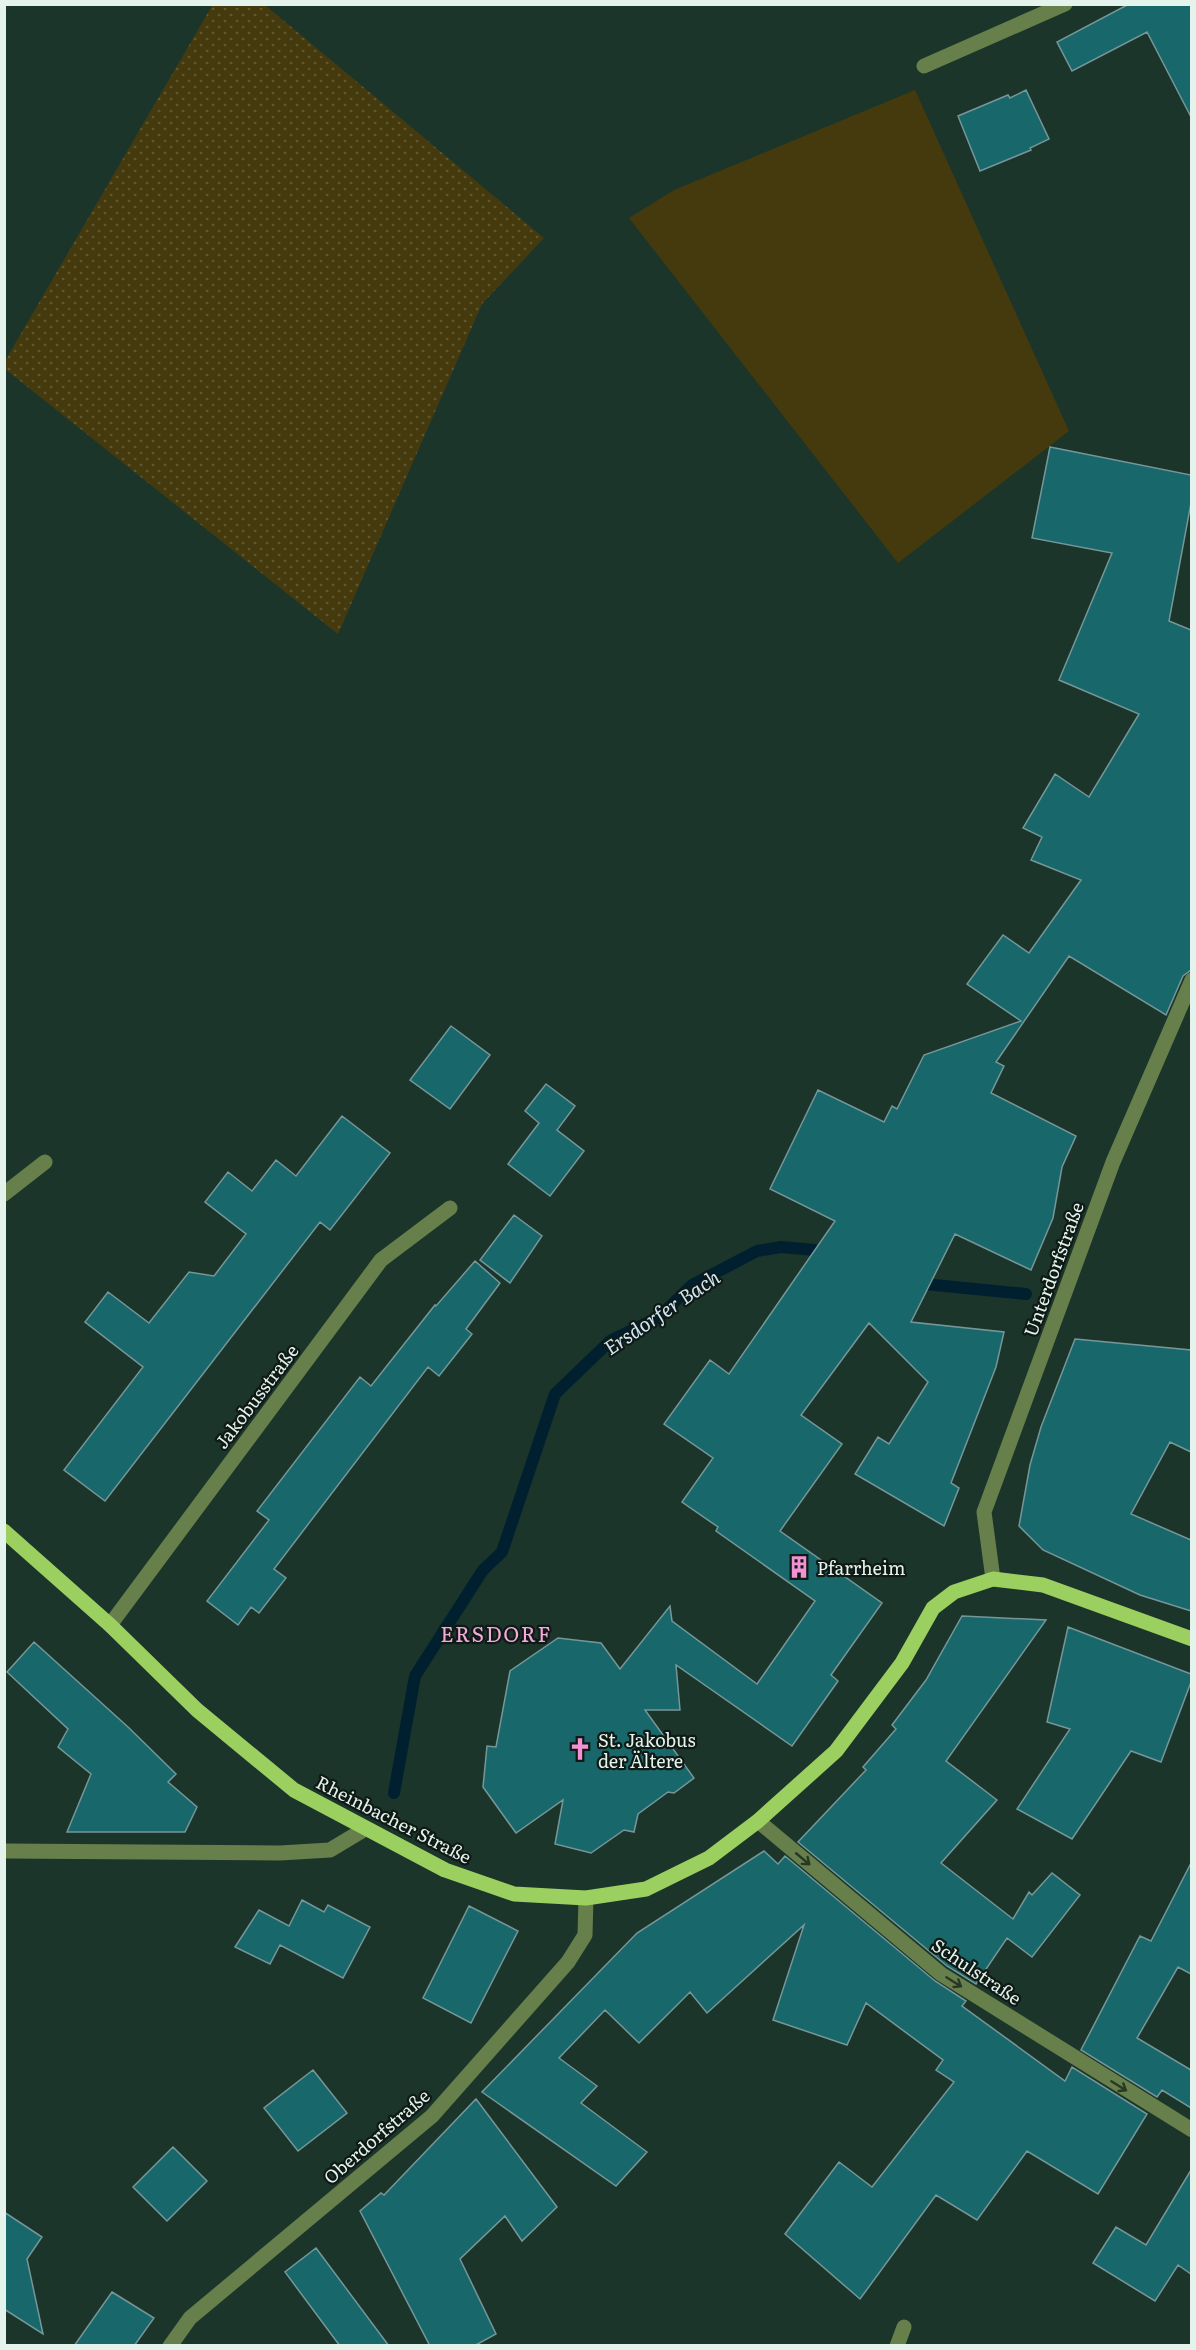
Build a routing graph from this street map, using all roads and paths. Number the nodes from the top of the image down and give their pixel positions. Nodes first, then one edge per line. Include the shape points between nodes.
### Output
1 (1065, 4) edge
2 (924, 66) dead end
3 (1191, 980) edge
4 (45, 1162) dead end
5 (4, 1194) edge
6 (450, 1209) dead end
7 (4, 1531) edge
8 (993, 1579) junction
9 (110, 1625) junction
10 (1191, 1639) edge
11 (758, 1821) junction
12 (365, 1829) junction
13 (4, 1851) edge
14 (586, 1898) junction
15 (1191, 2130) edge
16 (904, 2327) dead end
17 (170, 2346) edge
18 (897, 2346) edge

1 - 2 street
3 - 8 street, Unterdorfstraße via 1113,1162 984,1512
4 - 5 street
6 - 9 street, Jakobusstraße via 381,1260
7 - 9 main road, Rheinbacher Straße
8 - 10 main road, Rheinbacher Straße via 1043,1585
8 - 11 main road, Rheinbacher Straße via 954,1592 933,1608 902,1663 836,1750
9 - 12 main road, Rheinbacher Straße via 197,1710 294,1790
11 - 14 main road, Rheinbacher Straße via 709,1858 646,1889
11 -> 15 street, Schulstraße via 941,1974
12 - 13 street via 330,1850
12 - 14 main road, Rheinbacher Straße via 445,1870 514,1894
14 - 17 street, Oberdorfstraße via 585,1935 568,1962 432,2116 190,2319
16 - 18 street

